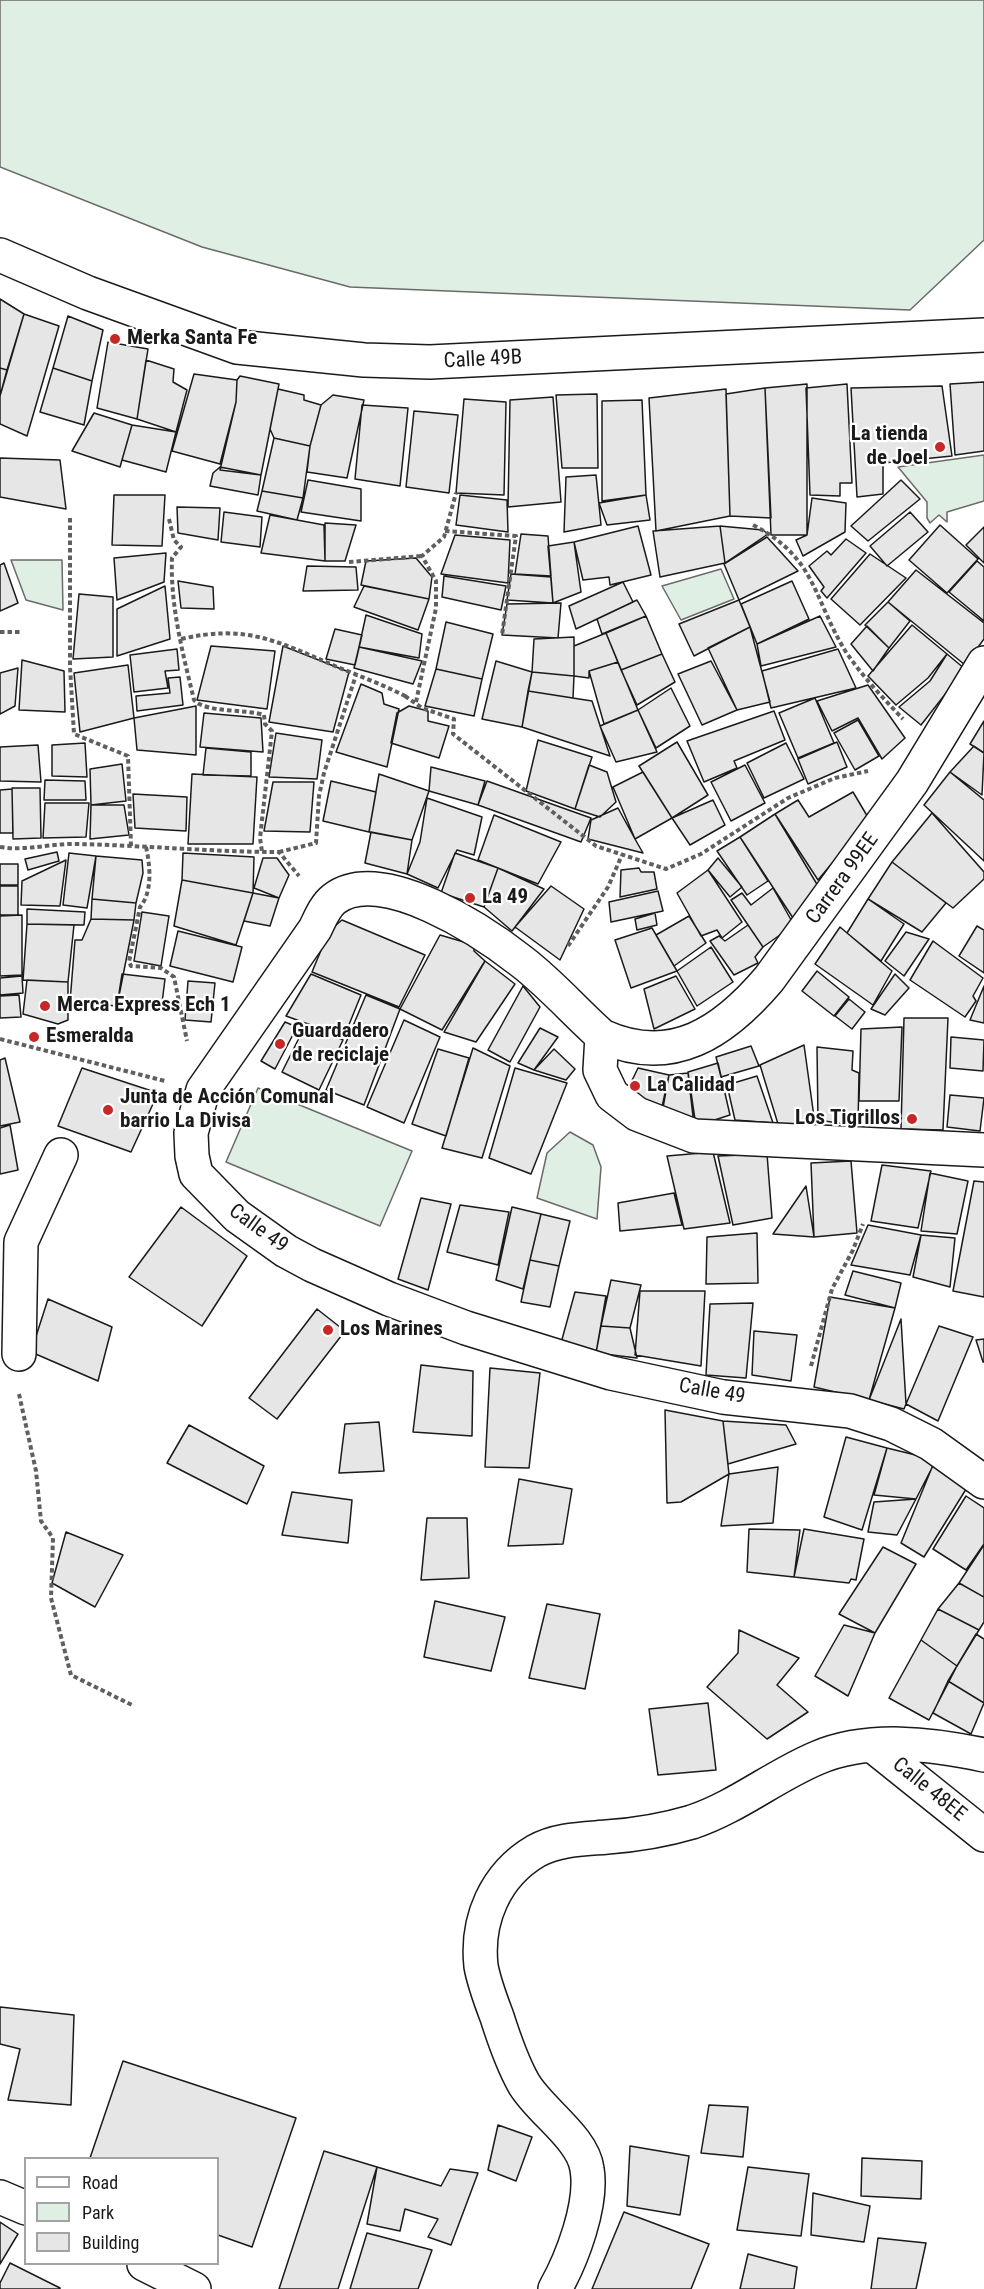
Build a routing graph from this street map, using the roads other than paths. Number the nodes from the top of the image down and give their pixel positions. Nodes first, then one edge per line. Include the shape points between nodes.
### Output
1 (0, 255) edge
2 (984, 335) edge
3 (984, 663) edge
4 (602, 1036) junction
5 (658, 1049) joint
6 (984, 1150) edge
7 (61, 1155) dead end
8 (13, 1239) edge
9 (19, 1354) road end
10 (984, 1482) edge
11 (873, 1746) junction
12 (984, 1755) edge
13 (984, 1835) edge
14 (0, 2197) edge
15 (24, 2207) edge
16 (146, 2265) edge
17 (194, 2289) edge
18 (555, 2289) edge

1 - 2 street, Calle 49B via 88,293 237,347 364,360 442,362
3 - 5 street, Carrera 99EE via 868,847 755,996 712,1032
4 - 5 street, Calle 49 via 635,1049
4 - 6 street via 600,1070 612,1095 638,1114 694,1136
4 - 10 street, Calle 49 via 513,955 474,928 414,898 362,889 334,899 324,911 203,1090 191,1133 196,1174 237,1216 286,1251 389,1299 611,1373 723,1397 850,1411 891,1424 931,1444
7 - 8 street
8 - 9 street via 21,1242
11 - 12 street via 942,1746
11 - 13 street, Calle 48EE
11 - 18 street via 817,1758 717,1813 690,1822 537,1850 511,1869 491,1898 480,1930 482,1967 505,2043 525,2085 574,2142 587,2168 586,2200 576,2241
14 - 15 street
16 - 17 street

